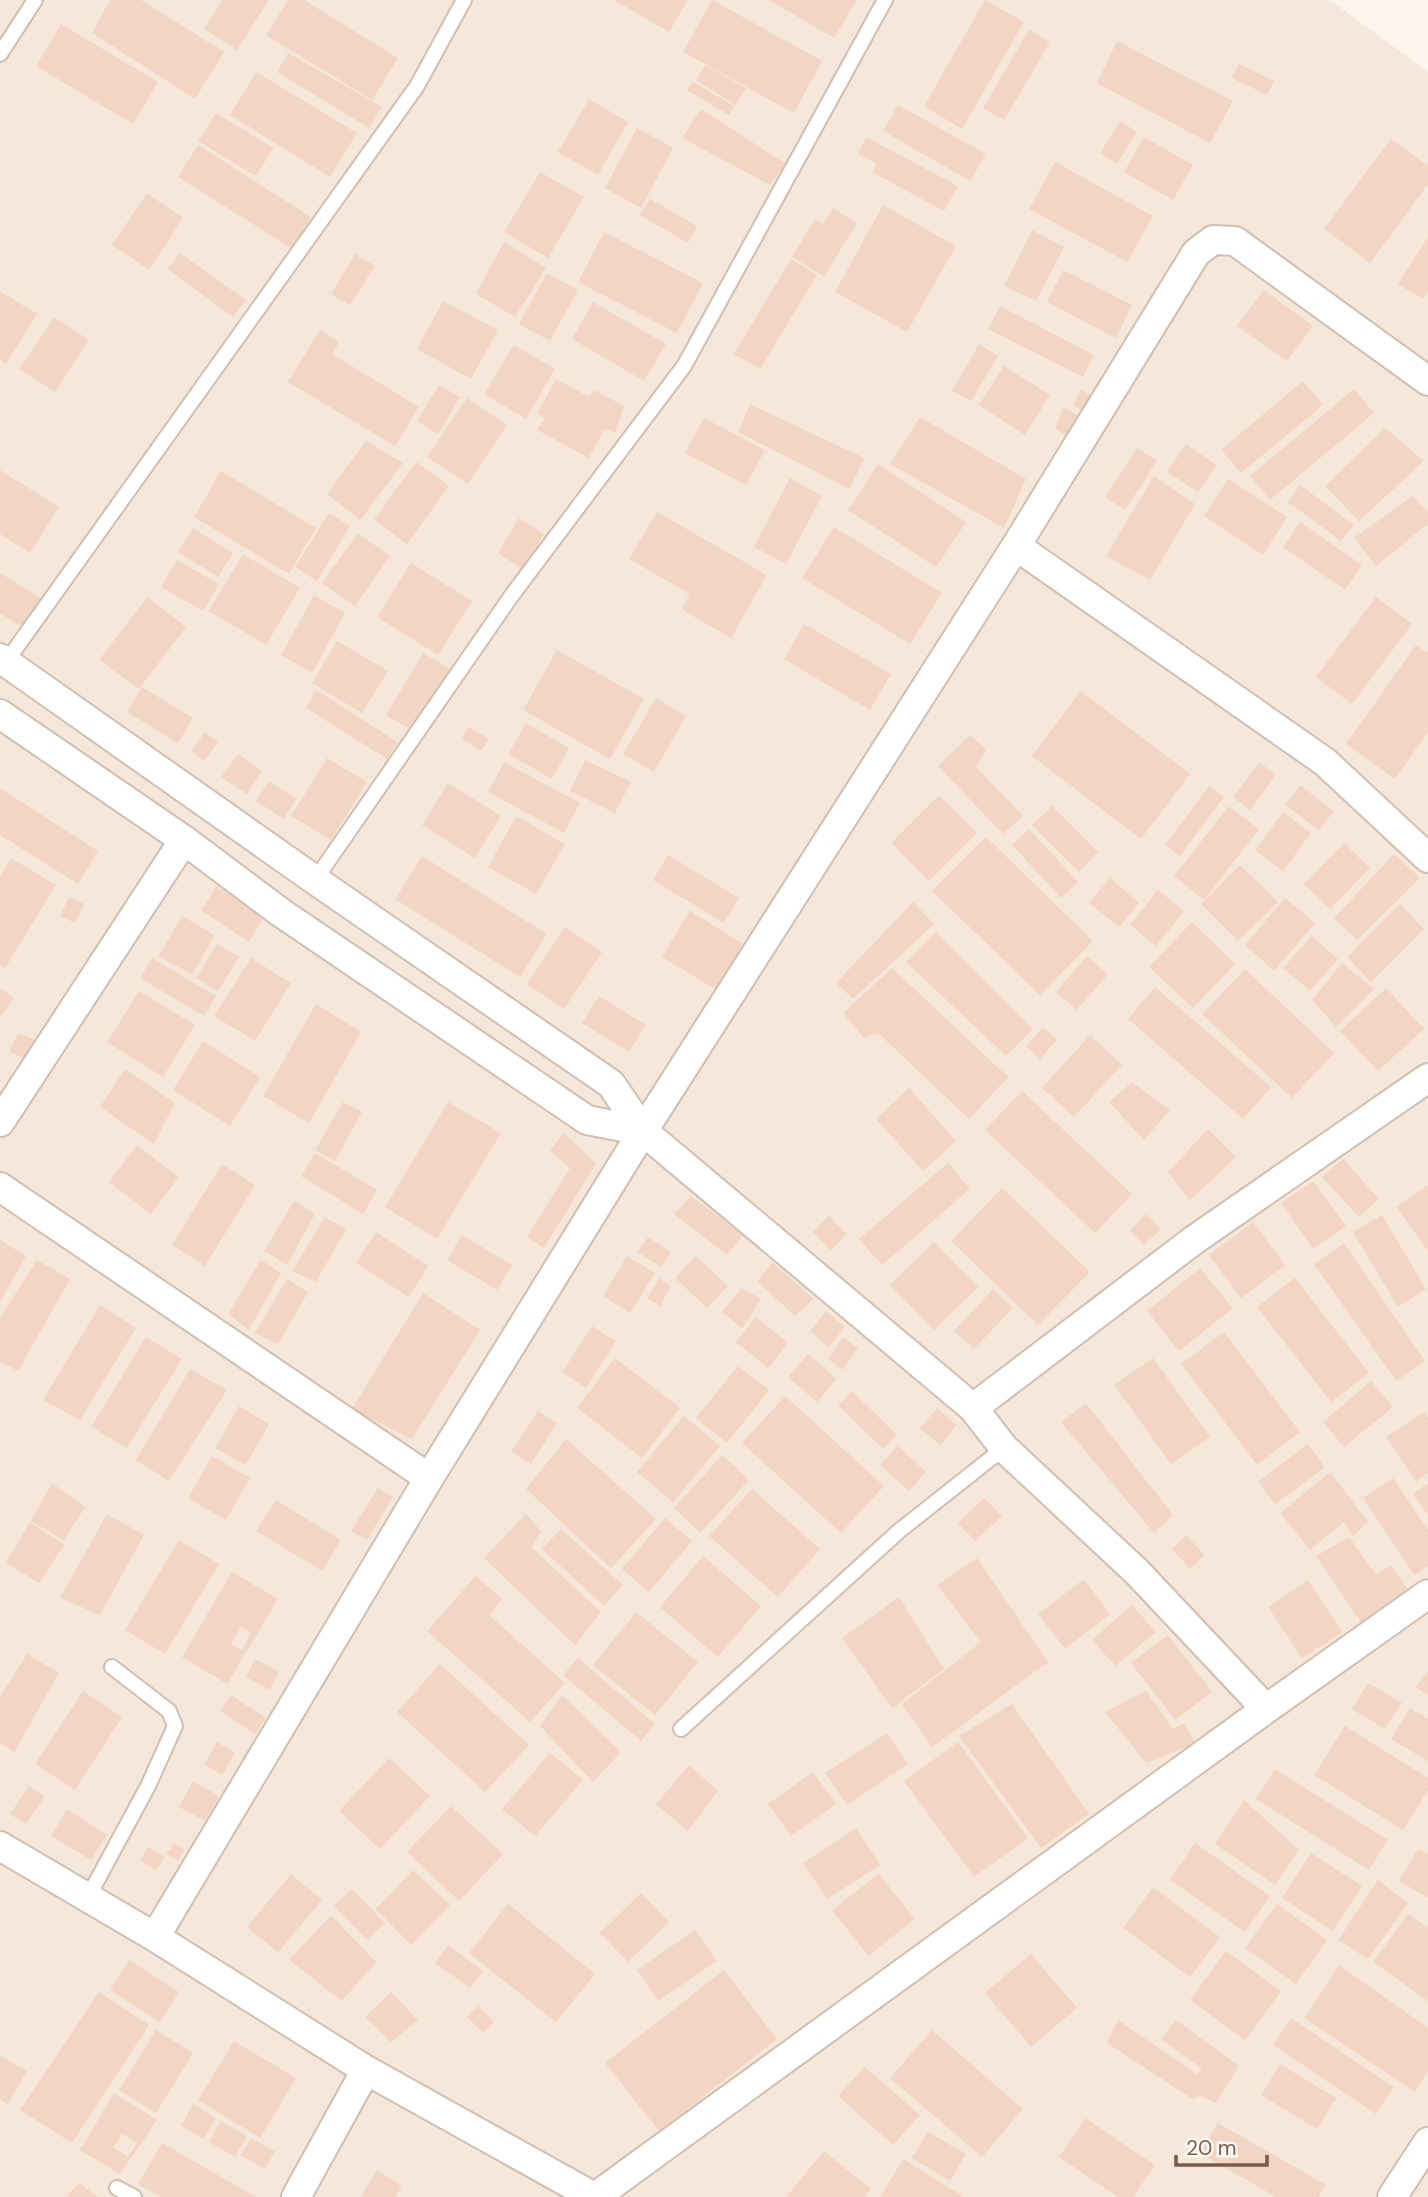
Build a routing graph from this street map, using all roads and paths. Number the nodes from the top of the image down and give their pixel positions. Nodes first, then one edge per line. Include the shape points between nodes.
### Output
1 (35, 0) edge
2 (464, 0) edge
3 (885, 0) edge
4 (0, 54) edge
5 (1428, 381) edge
6 (1016, 546) junction
7 (3, 660) edge
8 (0, 715) edge
9 (184, 840) junction
10 (1428, 858) edge
11 (315, 880) junction
12 (1428, 1078) edge
13 (0, 1122) edge
14 (643, 1130) junction
15 (0, 1187) edge
16 (973, 1408) junction
17 (1004, 1448) junction
18 (429, 1478) junction
19 (1428, 1594) edge
20 (111, 1667) dead end
21 (1266, 1709) junction
22 (681, 1728) dead end
23 (0, 1846) edge
24 (87, 1899) junction
25 (155, 1937) junction
26 (366, 2070) junction
27 (1428, 2142) edge
28 (117, 2188) dead end
29 (134, 2197) edge
30 (296, 2197) edge
31 (595, 2197) edge
32 (1392, 2197) edge

1 - 4 lane
2 - 7 lane via 417,86
3 - 11 lane via 684,366 512,595
5 - 6 street via 1235,241 1213,240 1196,253
6 - 10 street via 1325,762
6 - 14 street
7 - 11 street
8 - 9 street
9 - 13 street
9 - 14 street via 280,912 587,1120
11 - 14 street via 611,1084
12 - 16 street via 1194,1240
14 - 16 street
14 - 18 street
15 - 18 street
16 - 17 street
17 - 21 street via 1137,1572
17 - 22 lane via 899,1531
18 - 25 street
19 - 21 street
20 - 24 lane via 169,1711 175,1726 148,1787
21 - 31 street
23 - 24 street
24 - 25 street
25 - 26 street
26 - 30 street
26 - 31 street
27 - 32 street
28 - 29 lane

